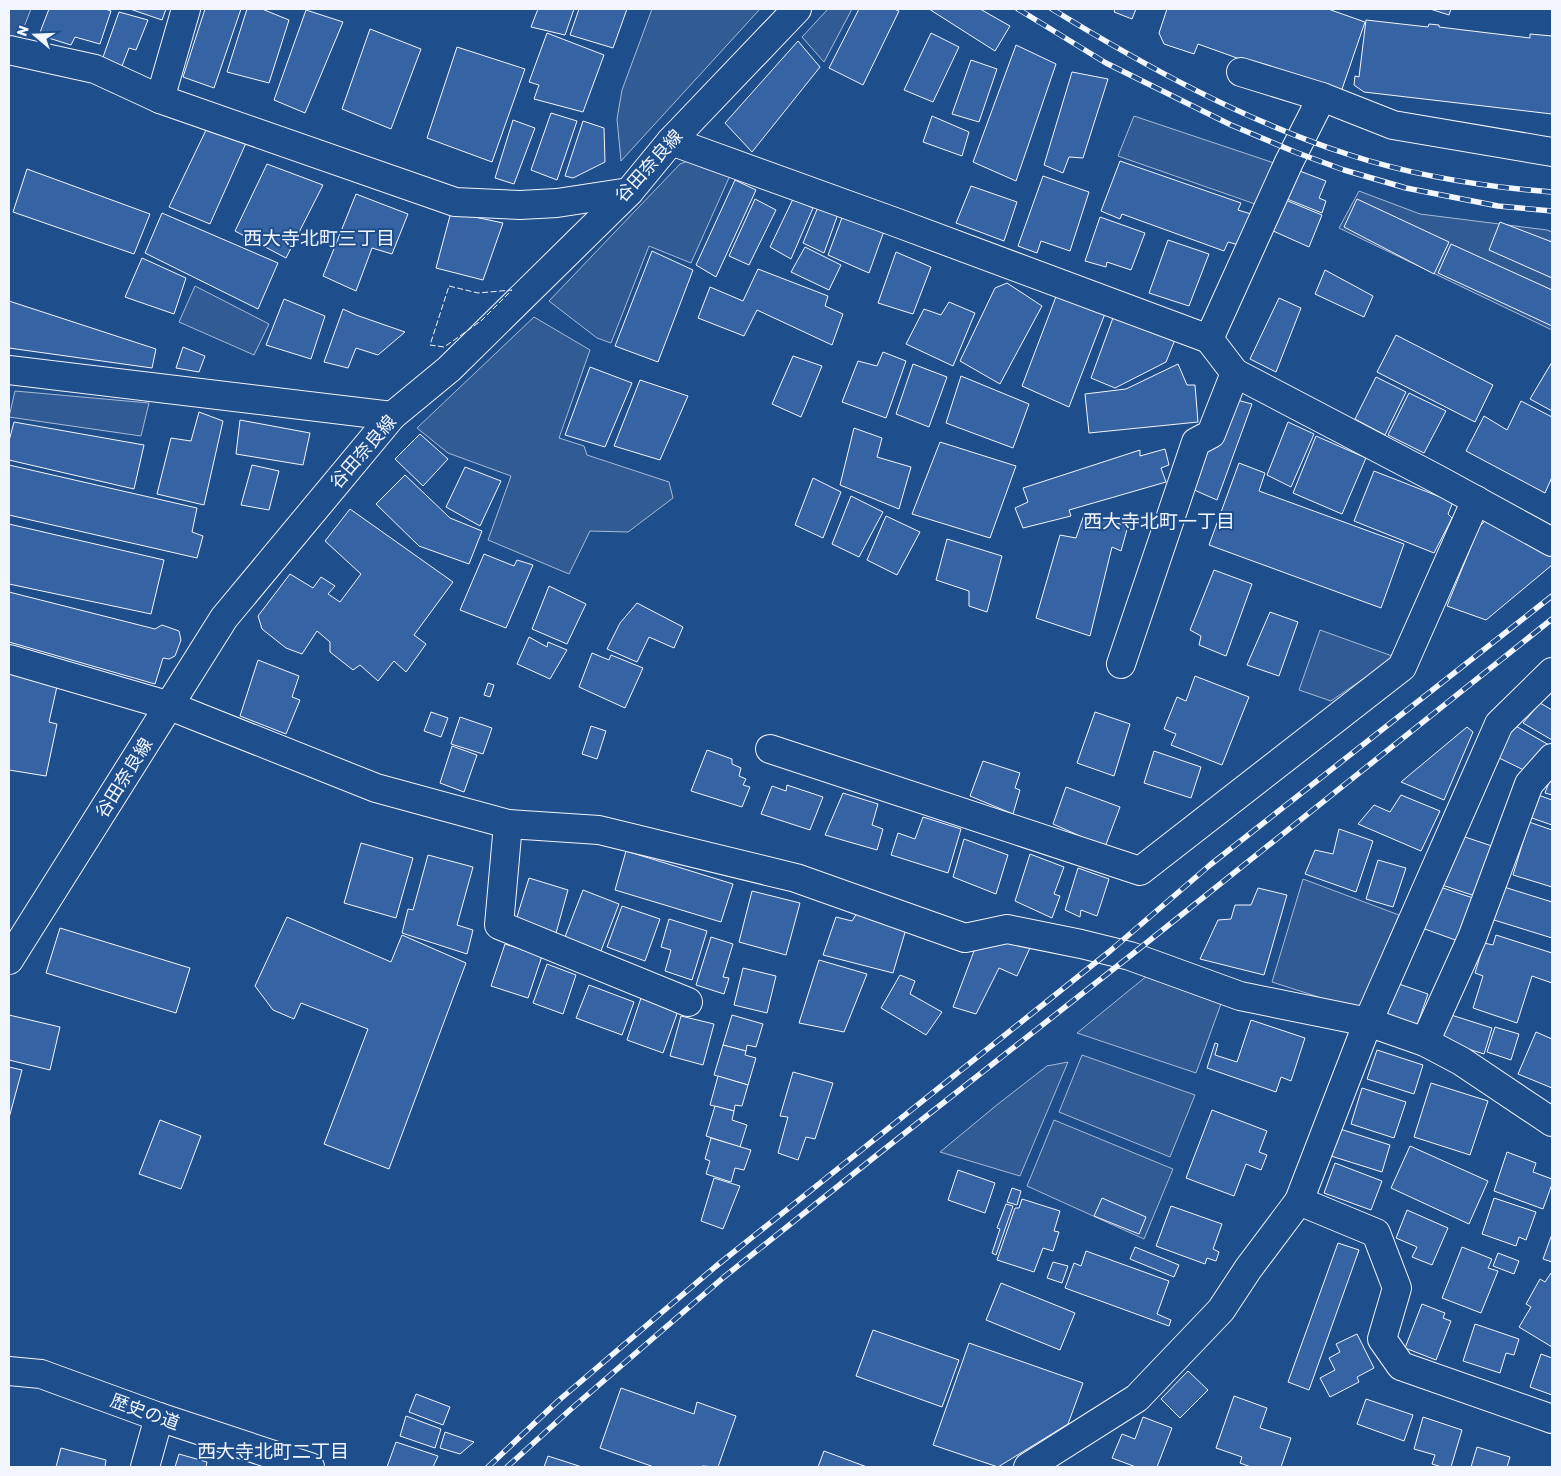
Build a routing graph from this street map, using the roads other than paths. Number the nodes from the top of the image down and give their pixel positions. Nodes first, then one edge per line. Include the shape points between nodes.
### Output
1 (186, 9) edge
2 (797, 9) edge
3 (9, 50) edge
4 (1241, 72) dead end
5 (1322, 97) junction
6 (160, 99) junction
7 (671, 141) junction
8 (1552, 152) edge
9 (629, 192) junction
10 (1209, 339) junction
11 (9, 370) edge
12 (1235, 373) junction
13 (392, 416) junction
14 (1476, 500) junction
15 (1552, 542) edge
16 (9, 659) edge
17 (1120, 664) dead end
18 (1552, 672) edge
19 (170, 706) junction
20 (770, 749) dead end
21 (1552, 758) edge
22 (508, 824) junction
23 (9, 960) edge
24 (688, 1002) dead end
25 (1368, 1022) junction
26 (1425, 1042) junction
27 (1552, 1122) edge
28 (1299, 1201) junction
29 (9, 1371) edge
30 (160, 1417) junction
31 (1552, 1419) edge
32 (145, 1467) edge
33 (310, 1467) edge
34 (1028, 1467) edge

1 - 6 street
2 - 7 street, 谷田奈良線
3 - 6 street via 95,69
4 - 5 street
5 - 8 street via 1393,125
5 - 10 street
6 - 9 street via 455,202 557,203
7 - 9 street, 谷田奈良線
7 - 10 street
9 - 13 street, 谷田奈良線 via 449,370
10 - 12 street
11 - 13 street
12 - 14 street
12 - 17 street via 1211,434 1196,442
13 - 19 street, 谷田奈良線 via 224,618
14 - 15 street
14 - 20 street via 1402,667 1140,870
16 - 19 street
18 - 25 street via 1499,724
19 - 22 street via 376,788
19 - 23 street, 谷田奈良線
21 - 26 street via 1529,784 1472,938
22 - 24 street via 499,926
22 - 25 street via 598,830 796,878 965,938 1007,929 1081,944 1130,956 1240,996
25 - 26 street
25 - 28 street
26 - 27 street via 1461,1061
28 - 31 street via 1376,1233 1397,1288 1382,1338 1401,1366
28 - 34 street via 1221,1310 1137,1398
29 - 30 street, 歴史の道 via 41,1374
30 - 32 street
30 - 33 street, 歴史の道

